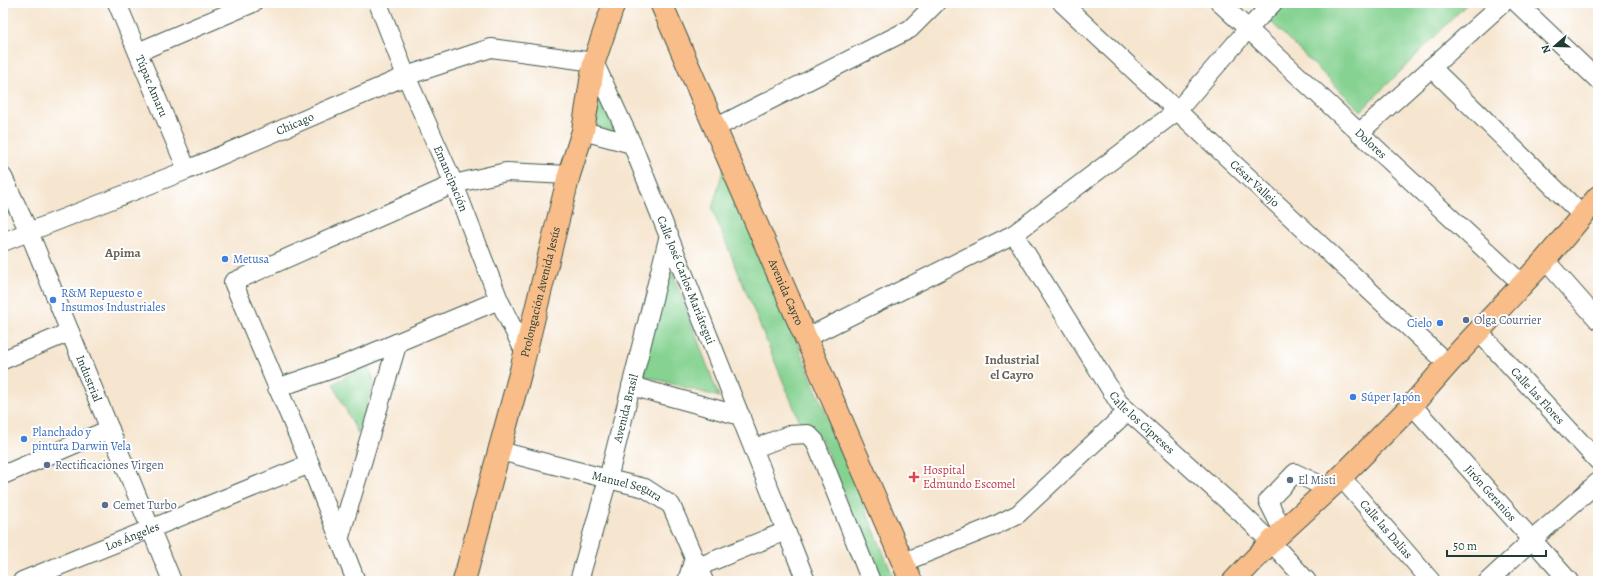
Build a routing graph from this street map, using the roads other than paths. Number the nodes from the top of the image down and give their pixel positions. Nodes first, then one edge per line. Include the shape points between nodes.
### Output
1 (117, 3) edge
2 (378, 3) edge
3 (614, 3) edge
4 (661, 3) edge
5 (936, 3) edge
6 (1062, 3) edge
7 (1220, 3) edge
8 (1273, 3) edge
9 (1502, 3) edge
10 (1517, 3) edge
11 (247, 4) edge
12 (1248, 29) junction
13 (138, 52) junction
14 (594, 62) junction
15 (1431, 67) junction
16 (406, 76) junction
17 (1598, 80) edge
18 (1177, 111) junction
19 (715, 128) junction
20 (583, 131) junction
21 (1359, 132) junction
22 (632, 144) junction
23 (186, 170) junction
24 (569, 175) junction
25 (3, 177) edge
26 (454, 184) junction
27 (1598, 197) edge
28 (1583, 216) junction
29 (29, 232) junction
30 (1014, 234) junction
31 (669, 235) junction
32 (3, 242) edge
33 (1545, 260) junction
34 (1522, 284) junction
35 (499, 300) junction
36 (1595, 310) edge
37 (1478, 331) junction
38 (70, 332) junction
39 (806, 338) junction
40 (398, 342) junction
41 (525, 353) junction
42 (3, 360) edge
43 (1448, 364) junction
44 (630, 386) junction
45 (277, 388) junction
46 (1412, 405) junction
47 (1128, 411) junction
48 (741, 416) junction
49 (110, 429) junction
50 (755, 448) junction
51 (500, 450) junction
52 (1598, 461) edge
53 (310, 464) junction
54 (3, 476) edge
55 (608, 479) junction
56 (1598, 482) edge
57 (1335, 483) junction
58 (1268, 501) junction
59 (1241, 513) junction
60 (151, 530) junction
61 (786, 531) junction
62 (1277, 536) junction
63 (340, 540) junction
64 (1532, 540) junction
65 (698, 569) edge
66 (907, 572) edge
67 (22, 581) edge
68 (172, 581) edge
69 (356, 581) edge
70 (464, 581) edge
71 (579, 581) edge
72 (686, 581) edge
73 (806, 581) edge
74 (870, 581) edge
75 (1234, 581) edge
76 (1307, 581) edge
77 (1431, 581) edge
78 (1488, 581) edge
79 (1569, 581) edge

1 - 13 street, Túpac Amaru
2 - 16 street, Emancipación
3 - 14 main road, Prolongación Avenida Jesús
4 - 19 main road, Avenida Cayro
5 - 19 street via 910,29
6 - 18 street, César Vallejo
7 - 12 street, Dolores
8 - 12 street
9 - 15 street
10 - 17 street
11 - 13 street
12 - 18 street
12 - 21 street, Dolores
13 - 23 street, Túpac Amaru
14 - 16 street, Chicago via 491,48
14 - 20 main road, Prolongación Avenida Jesús
14 - 22 street, Calle José Carlos Mariátegui
15 - 21 street
15 - 28 street
16 - 23 street, Chicago
16 - 26 street, Emancipación
18 - 30 street
18 - 43 street, César Vallejo
19 - 39 main road, Avenida Cayro
20 - 22 street
20 - 24 main road, Prolongación Avenida Jesús
21 - 34 street, Dolores
22 - 31 street, Calle José Carlos Mariátegui
23 - 29 street, Chicago
24 - 26 street via 506,172
24 - 41 main road, Prolongación Avenida Jesús
25 - 29 street, Industrial
26 - 35 street, Emancipación
26 - 45 street via 233,282
27 - 28 main road
28 - 33 main road
29 - 32 street, Chicago
29 - 38 street, Industrial
30 - 39 street
30 - 47 street, Calle los Cipreses via 1120,403
31 - 44 street, Avenida Brasil
31 - 48 street, Calle José Carlos Mariátegui
33 - 34 main road
33 - 36 street
34 - 37 main road
35 - 40 street
35 - 41 street, Emancipación
37 - 43 main road
37 - 52 street, Calle las Flores
38 - 42 street
38 - 49 street, Industrial
39 - 66 main road, Avenida Cayro
40 - 45 street via 341,366
40 - 63 street
41 - 51 main road, Prolongación Avenida Jesús
43 - 46 main road
44 - 48 street
44 - 55 street, Avenida Brasil
45 - 53 street
46 - 57 main road
46 - 64 street, Jirón Geranios
47 - 59 street, Calle los Cipreses
47 - 66 street via 1018,514
48 - 50 street, Calle José Carlos Mariátegui
49 - 54 street
49 - 60 street, Industrial
50 - 61 street, Calle José Carlos Mariátegui
50 - 74 street via 789,435 808,434 815,441
51 - 55 street, Manuel Segura
51 - 70 main road, Prolongación Avenida Jesús
53 - 60 street, Los Ángeles
53 - 63 street
55 - 65 street, Manuel Segura via 644,488 671,505
55 - 71 street, Avenida Brasil
56 - 64 street
57 - 58 street via 1295,473
57 - 62 main road
57 - 77 street, Calle las Dalias
58 - 59 street
58 - 62 street
59 - 62 street, Calle los Cipreses
60 - 67 street, Los Ángeles
60 - 68 street, Industrial
61 - 65 street
61 - 73 street, Calle José Carlos Mariátegui
62 - 75 main road
62 - 76 street, Calle los Cipreses
63 - 69 street
64 - 78 street
64 - 79 street, Jirón Geranios
65 - 72 street

